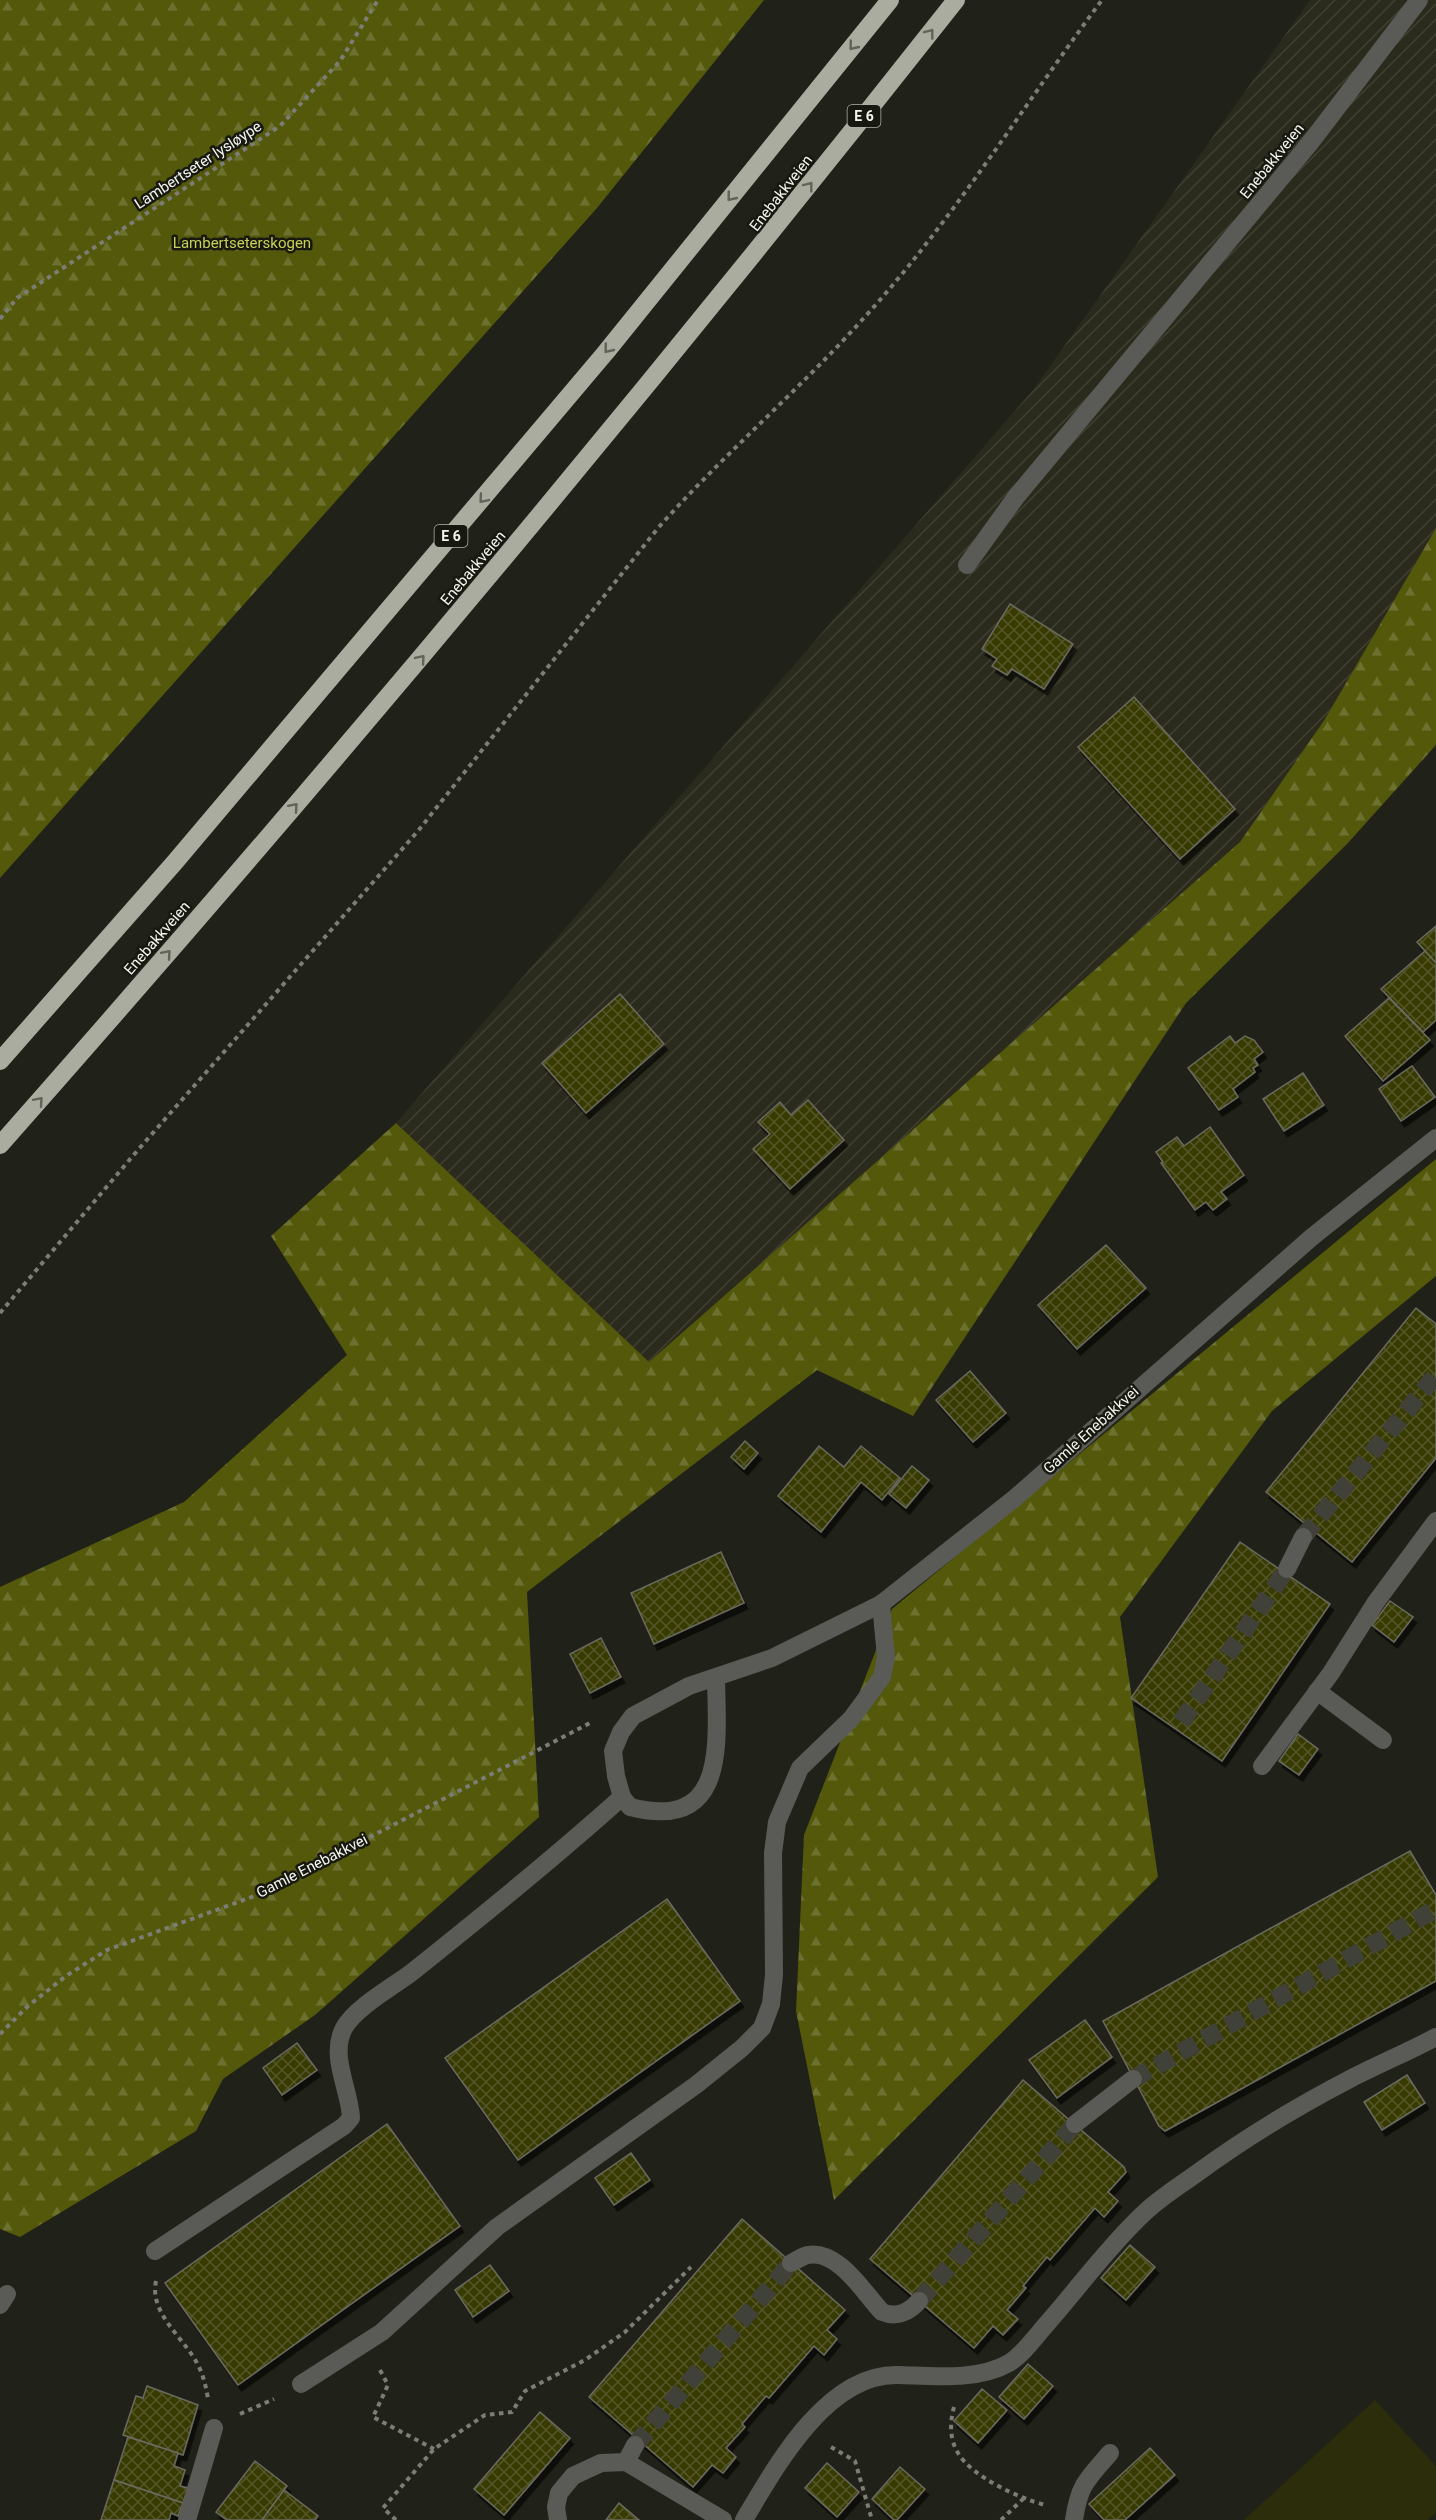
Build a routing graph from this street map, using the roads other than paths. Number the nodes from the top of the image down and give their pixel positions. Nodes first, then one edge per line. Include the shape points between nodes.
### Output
1 (890, 0) edge
2 (956, 0) edge
3 (1419, 0) edge
4 (967, 565) dead end
5 (0, 1061) edge
6 (1436, 1138) edge
7 (0, 1145) edge
8 (1436, 1521) edge
9 (1303, 1537) tunnel mouth
10 (1287, 1569) tunnel mouth
11 (881, 1604) junction
12 (716, 1677) junction
13 (1317, 1691) junction
14 (1383, 1740) dead end
15 (1262, 1766) dead end
16 (622, 1797) junction
17 (1436, 2037) edge
18 (1133, 2079) tunnel mouth
19 (1075, 2124) tunnel mouth
20 (155, 2251) road end
21 (790, 2263) tunnel mouth
22 (919, 2301) tunnel mouth
23 (301, 2384) dead end
24 (214, 2428) road end
25 (635, 2445) tunnel mouth
26 (1110, 2454) dead end
27 (626, 2462) junction
28 (1075, 2517) edge
29 (187, 2520) edge
30 (558, 2520) edge
31 (723, 2520) edge
32 (744, 2520) edge

1 -> 5 highway, E 6 via 606,352 183,853
7 -> 2 highway, Enebakkveien / E 6 via 377,712 773,232
3 - 4 street, Enebakkveien via 1311,143 1016,497
6 - 11 street, Gamle Enebakkvei via 1311,1237 1015,1498
8 - 13 street
9 - 10 street
11 - 12 street, Gamle Enebakkvei via 772,1658
11 - 23 street via 886,1657 882,1677 851,1719 800,1768 777,1822 773,1853 774,1975 771,2004 762,2028 696,2085 497,2227 382,2332
12 - 16 street, Gamle Enebakkvei via 689,1686 633,1716 614,1751
12 - 16 street via 717,1746 712,1774 701,1794 679,1811 654,1813 630,1807
13 - 14 street
13 - 15 street
16 - 20 street via 344,2028 339,2043 340,2066 351,2118 344,2126
17 - 32 street via 1278,2119 1196,2174 1136,2221 1011,2361 992,2371 967,2374 871,2377 843,2391 804,2430
18 - 19 street
21 - 22 street via 809,2255 837,2262 882,2312 894,2316 905,2313
24 - 29 street
25 - 27 street
26 - 28 street via 1077,2497
27 - 30 street via 601,2463 573,2476 559,2493
27 - 31 street

